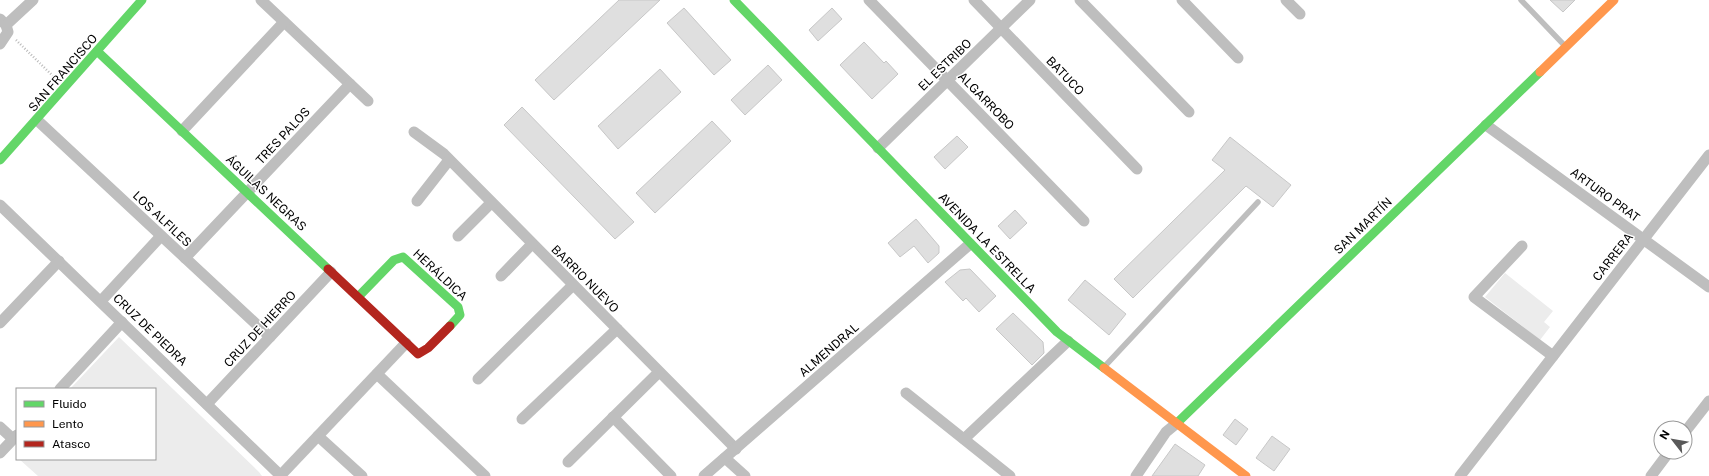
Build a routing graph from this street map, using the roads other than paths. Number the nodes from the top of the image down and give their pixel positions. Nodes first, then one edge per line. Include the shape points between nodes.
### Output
1 (33, 0) edge
2 (142, 0) edge
3 (261, 0) edge
4 (734, 0) edge
5 (869, 0) edge
6 (974, 0) edge
7 (1030, 0) edge
8 (1080, 0) edge
9 (1182, 0) edge
10 (1286, 0) edge
11 (1521, 0) edge
12 (1614, 0) edge
13 (1300, 14) dead end
14 (284, 22) junction
15 (5, 25) edge
16 (1001, 28) junction
17 (0, 44) edge
18 (1566, 47) junction
19 (97, 51) junction
20 (1238, 58) dead end
21 (948, 80) junction
22 (350, 84) junction
23 (368, 101) dead end
24 (1189, 112) dead end
25 (37, 120) junction
26 (1486, 125) junction
27 (182, 130) junction
28 (414, 132) dead end
29 (878, 148) junction
30 (1709, 155) edge
31 (0, 160) edge
32 (449, 160) junction
33 (1136, 170) dead end
34 (248, 192) junction
35 (417, 201) dead end
36 (1258, 202) dead end
37 (491, 203) junction
38 (0, 205) edge
39 (1084, 221) dead end
40 (161, 236) junction
41 (458, 236) dead end
42 (1643, 239) junction
43 (532, 244) junction
44 (970, 244) junction
45 (1522, 246) dead end
46 (185, 258) junction
47 (59, 261) junction
48 (331, 272) junction
49 (501, 276) dead end
50 (573, 285) junction
51 (1709, 287) edge
52 (358, 297) junction
53 (101, 301) junction
54 (122, 322) junction
55 (0, 323) edge
56 (617, 329) junction
57 (270, 337) junction
58 (1068, 341) junction
59 (406, 343) junction
60 (418, 354) joint
61 (1553, 356) junction
62 (1103, 368) junction
63 (659, 372) junction
64 (377, 374) junction
65 (478, 379) dead end
66 (61, 388) edge
67 (906, 393) dead end
68 (1709, 401) edge
69 (207, 404) junction
70 (613, 417) junction
71 (522, 419) dead end
72 (1693, 422) edge
73 (1177, 423) junction
74 (0, 427) edge
75 (318, 436) junction
76 (15, 437) edge
77 (964, 439) junction
78 (736, 449) junction
79 (0, 453) edge
80 (725, 458) junction
81 (1663, 460) edge
82 (568, 462) dead end
83 (280, 476) edge
84 (362, 476) edge
85 (485, 476) edge
86 (671, 476) edge
87 (704, 476) edge
88 (746, 476) edge
89 (1010, 476) edge
90 (1136, 476) edge
91 (1246, 476) edge
92 (1460, 476) edge
93 (1651, 476) edge

1 - 15 street
2 - 19 street, SAN FRANCISCO
3 - 14 street
4 - 29 street, AVENIDA LA ESTRELLA
5 - 21 street, ALGARROBO
6 - 16 street, BATUCO
7 - 16 street, EL ESTRIBO
8 - 24 street
9 - 20 street
10 - 13 street
11 - 18 lane
12 - 18 street, SAN MARTÍN
14 - 22 street
14 - 27 street
15 - 17 street
16 - 21 street, EL ESTRIBO
16 - 33 street, BATUCO
18 - 26 street, SAN MARTÍN
19 - 25 street, SAN FRANCISCO
19 - 27 street, ÁGUILAS NEGRAS
21 - 29 street, EL ESTRIBO
21 - 39 street, ALGARROBO
22 - 23 street
22 - 34 street, TRES PALOS
25 - 31 street, SAN FRANCISCO
25 - 40 street, LOS ALFILES
26 - 42 street, ARTURO PRAT
26 - 73 street, SAN MARTÍN
27 - 34 street, ÁGUILAS NEGRAS
28 - 32 street, BARRIO NUEVO
29 - 44 street, AVENIDA LA ESTRELLA
30 - 42 street, CARRERA
32 - 35 street
32 - 37 street, BARRIO NUEVO
34 - 46 street, TRES PALOS
34 - 48 street, ÁGUILAS NEGRAS
36 - 62 lane
37 - 41 street
37 - 43 street, BARRIO NUEVO
38 - 47 street, CRUZ DE PIEDRA
40 - 46 street, LOS ALFILES
40 - 53 street
42 - 51 street, ARTURO PRAT
42 - 61 street, CARRERA
43 - 49 street
43 - 50 street, BARRIO NUEVO
44 - 58 street, AVENIDA LA ESTRELLA
44 - 78 street, ALMENDRAL
45 - 61 street via 1474,297
46 - 57 street, LOS ALFILES
47 - 53 street, CRUZ DE PIEDRA
47 - 55 street
48 - 52 street, ÁGUILAS NEGRAS
48 - 57 street, CRUZ DE HIERRO
50 - 56 street, BARRIO NUEVO
50 - 65 street
52 - 59 street, ÁGUILAS NEGRAS
52 - 60 street, HERÁLDICA via 400,257 406,259 458,307 458,318 428,348
53 - 54 street, CRUZ DE PIEDRA
54 - 66 street
54 - 69 street, CRUZ DE PIEDRA
56 - 63 street, BARRIO NUEVO
56 - 71 street
57 - 69 street, CRUZ DE HIERRO
58 - 62 street, AVENIDA LA ESTRELLA
58 - 77 street
59 - 60 street, ÁGUILAS NEGRAS
59 - 64 street
61 - 92 street, CARRERA
62 - 73 street, AVENIDA LA ESTRELLA
63 - 70 street
63 - 78 street, BARRIO NUEVO
64 - 75 street
64 - 85 street
67 - 77 street
68 - 72 street
69 - 83 street, CRUZ DE PIEDRA
70 - 82 street
70 - 86 street
73 - 90 street, SAN MARTÍN via 1166,432
73 - 91 street, AVENIDA LA ESTRELLA
74 - 76 street
75 - 83 street
75 - 84 street
76 - 79 street
77 - 89 street
78 - 80 street, ALMENDRAL
80 - 87 street, ALMENDRAL
80 - 88 street
81 - 93 street

